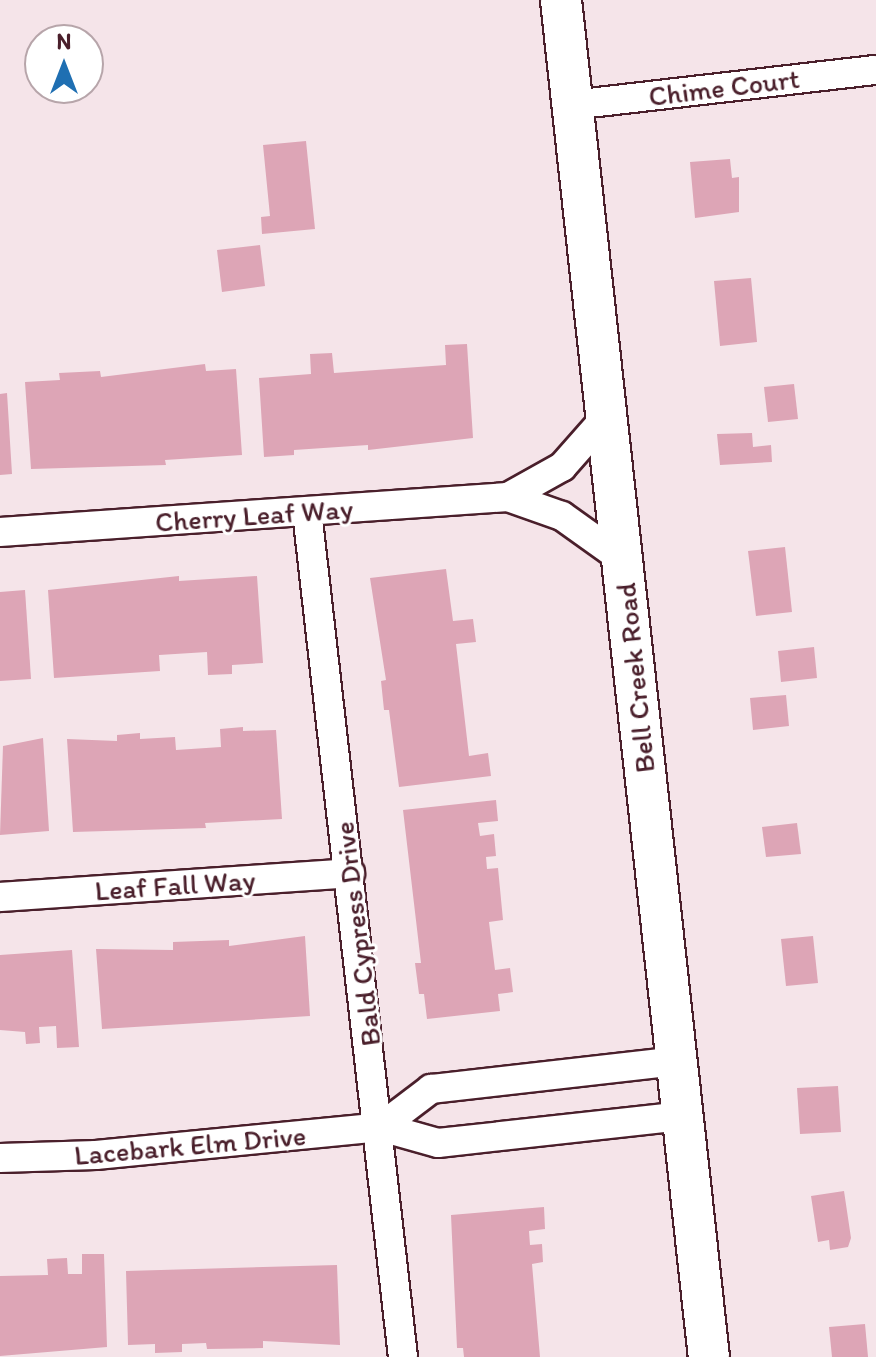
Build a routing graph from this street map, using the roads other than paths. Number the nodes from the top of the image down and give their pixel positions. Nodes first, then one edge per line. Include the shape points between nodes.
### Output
1 (561, 0) edge
2 (876, 70) edge
3 (572, 105) junction
4 (607, 416) junction
5 (508, 497) junction
6 (307, 512) junction
7 (0, 532) edge
8 (622, 559) junction
9 (350, 873) junction
10 (0, 897) edge
11 (675, 1061) junction
12 (682, 1116) junction
13 (381, 1127) junction
14 (0, 1158) edge
15 (403, 1357) edge
16 (709, 1357) edge

1 - 3 street, Bell Creek Road
2 - 3 street, Chime Court
3 - 4 street, Bell Creek Road
4 - 5 street, Cherry Leaf Way via 562,467
4 - 8 street, Bell Creek Road
5 - 6 street, Cherry Leaf Way
5 - 8 street, Cherry Leaf Way via 562,516
6 - 7 street, Cherry Leaf Way
6 - 9 street, Bald Cypress Drive
8 - 11 street, Bell Creek Road
9 - 10 street, Leaf Fall Way
9 - 13 street, Bald Cypress Drive
11 - 12 street, Bell Creek Road
11 - 13 street via 431,1089
12 - 13 street, Lacebark Elm Drive via 438,1143
12 - 16 street, Bell Creek Road
13 - 14 street, Lacebark Elm Drive via 96,1155
13 - 15 street, Bald Cypress Drive

